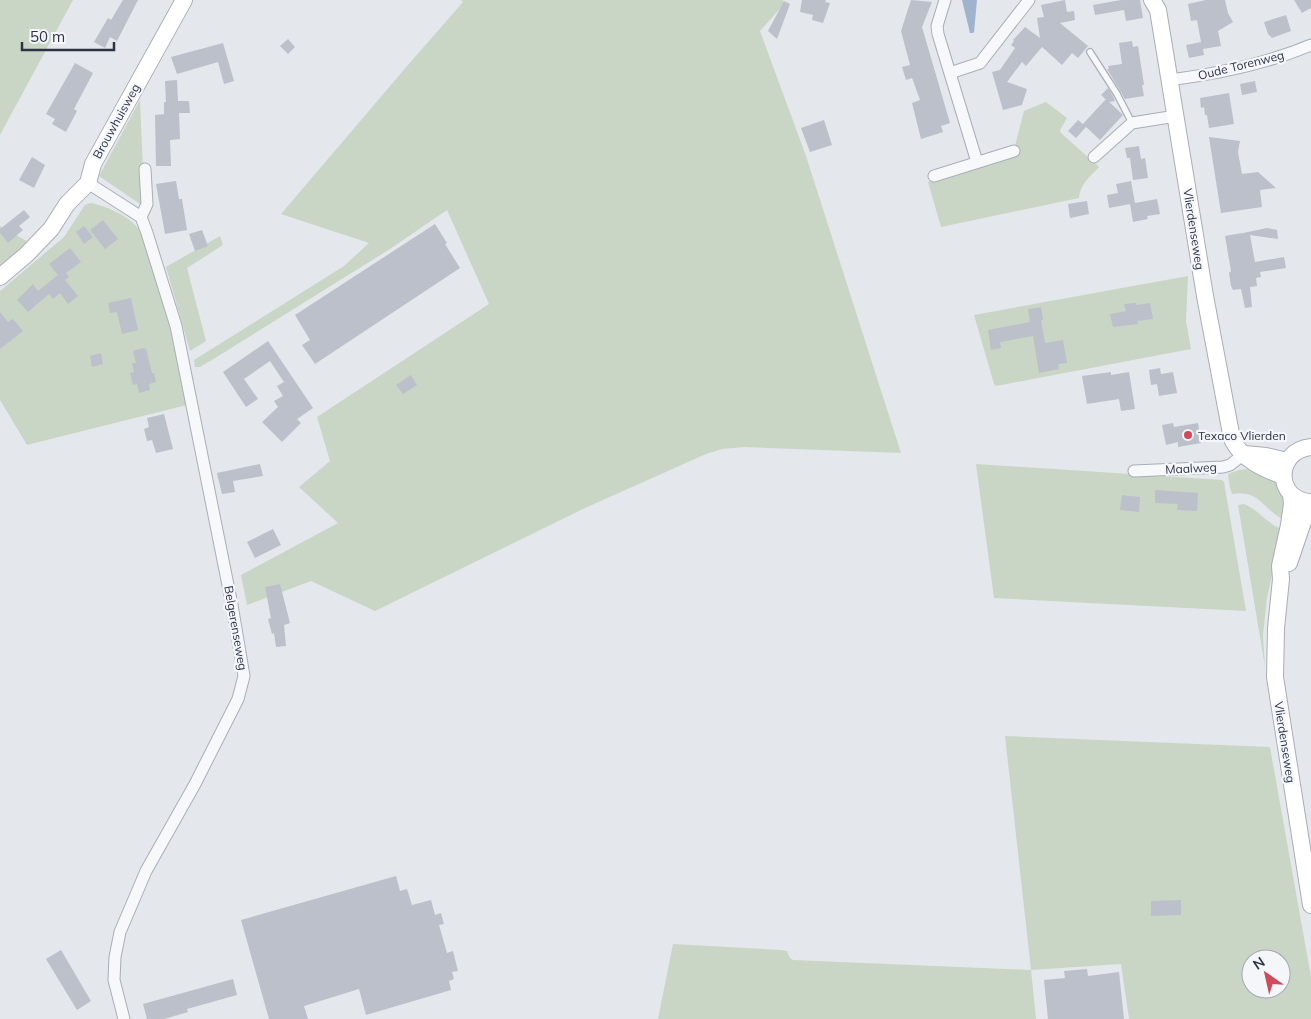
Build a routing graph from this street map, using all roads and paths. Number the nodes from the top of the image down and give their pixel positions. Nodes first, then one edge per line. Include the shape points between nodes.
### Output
1 (184, 0) edge
2 (945, 0) edge
3 (1029, 0) edge
4 (1152, 0) edge
5 (1311, 45) edge
6 (1090, 52) dead end
7 (950, 73) junction
8 (1169, 80) junction
9 (1176, 116) junction
10 (1132, 123) junction
11 (1014, 151) dead end
12 (1094, 157) dead end
13 (977, 162) junction
14 (145, 169) dead end
15 (934, 176) dead end
16 (88, 184) junction
17 (141, 217) junction
18 (0, 277) edge
19 (1311, 447) edge
20 (1244, 454) junction
21 (1285, 468) junction
22 (1134, 471) dead end
23 (1291, 494) junction
24 (1311, 504) edge
25 (1281, 579) junction
26 (1311, 905) edge
27 (124, 1019) edge

1 - 16 street, Brouwhuisweg via 93,164
2 - 7 street via 937,26
3 - 7 street via 980,63
4 - 8 street, Vlierdenseweg via 1158,10
5 - 8 street, Oude Torenweg via 1261,62 1208,75
6 - 10 lane
7 - 13 street
8 - 9 street, Vlierdenseweg
9 - 10 street
9 - 20 street, Vlierdenseweg via 1224,403 1232,439
10 - 12 street
11 - 13 street
13 - 15 street
14 - 17 street via 147,204
16 - 17 street
16 - 18 street, Brouwhuisweg via 67,204 51,228 26,255
17 - 27 street, Belgerenseweg via 176,326 244,676 238,699 196,784 146,872 120,932 114,980
19 - 21 street via 1293,454
20 - 21 street, Vlierdenseweg via 1264,469
20 - 22 street, Maalweg via 1224,467
21 - 23 street via 1285,483
23 - 24 street
23 - 25 street, Vlierdenseweg via 1280,566
24 - 25 street, Vlierdenseweg
25 - 26 street, Vlierdenseweg via 1275,677

